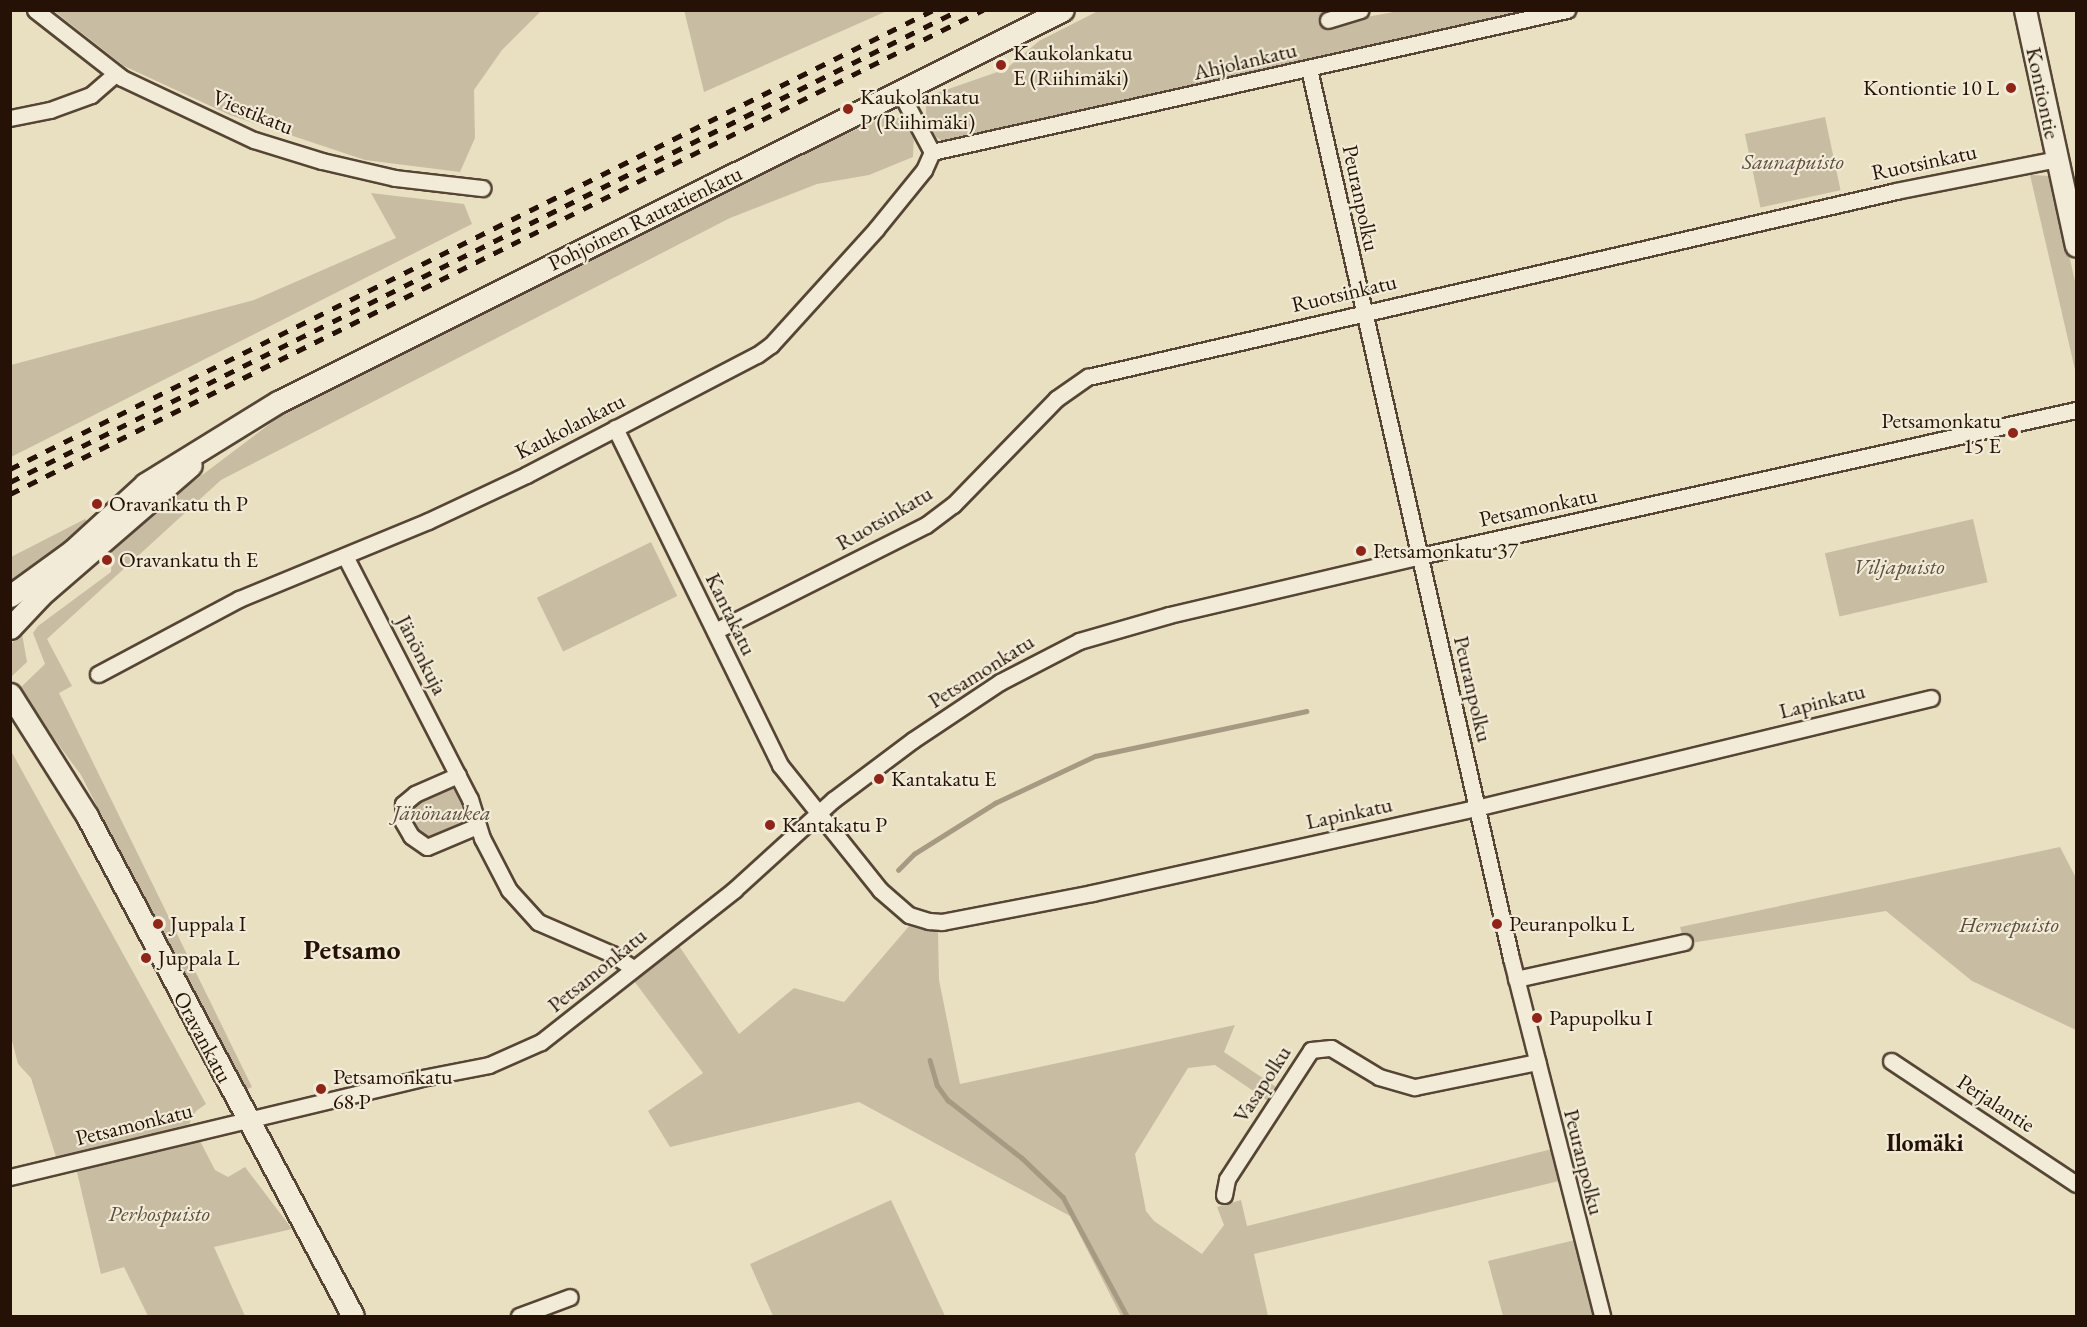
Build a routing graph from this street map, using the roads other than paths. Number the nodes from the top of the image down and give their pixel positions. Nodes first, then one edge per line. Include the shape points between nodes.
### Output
1 (35, 10) edge
2 (1063, 10) edge
3 (1361, 10) edge
4 (1567, 10) edge
5 (2025, 10) edge
6 (1328, 20) dead end
7 (1310, 69) junction
8 (115, 74) junction
9 (901, 93) junction
10 (10, 118) edge
11 (932, 152) junction
12 (2058, 159) junction
13 (482, 188) dead end
14 (2072, 201) edge
15 (2076, 246) edge
16 (1362, 312) junction
17 (2076, 410) edge
18 (615, 429) junction
19 (230, 431) junction
20 (345, 556) junction
21 (1420, 556) junction
22 (10, 596) edge
23 (10, 628) edge
24 (715, 630) junction
25 (98, 674) dead end
26 (10, 694) edge
27 (1931, 698) dead end
28 (10, 710) edge
29 (31, 728) junction
30 (458, 775) junction
31 (1476, 808) junction
32 (818, 812) junction
33 (477, 826) junction
34 (1684, 942) dead end
35 (633, 968) junction
36 (1516, 979) junction
37 (1891, 1060) dead end
38 (1536, 1062) junction
39 (248, 1120) junction
40 (10, 1177) edge
41 (2076, 1184) edge
42 (1224, 1195) dead end
43 (570, 1297) dead end
44 (353, 1317) edge
45 (519, 1317) edge
46 (1602, 1317) edge

1 - 8 street, Viestikatu
2 - 9 street, Pohjoinen Rautatienkatu
3 - 6 street
4 - 7 street, Ahjolankatu
5 - 12 street, Kontiontie
7 - 11 street, Ahjolankatu
7 - 16 street, Peuranpolku
8 - 10 street via 91,95 50,110
8 - 13 street, Viestikatu via 254,140 394,178
9 - 11 street
9 - 19 street, Pohjoinen Rautatienkatu via 335,370
11 - 18 street, Kaukolankatu via 912,188 771,345
12 - 14 street, Kontiontie
12 - 16 street, Ruotsinkatu via 1949,179
14 - 15 street, Kontiontie
16 - 21 street, Peuranpolku
16 - 24 street, Ruotsinkatu via 1085,379 1056,399 953,504 926,525
17 - 21 street, Petsamonkatu
18 - 20 street, Kaukolankatu via 428,521
18 - 24 street, Kantakatu
19 - 22 street, Pohjoinen Rautatienkatu via 145,484 72,551
19 - 23 street, Pohjoinen Rautatienkatu via 41,595
20 - 25 street, Kaukolankatu via 239,599
20 - 30 street, Jänönkuja
21 - 31 street, Peuranpolku
21 - 32 street, Petsamonkatu via 1169,615 1079,641 1000,682 913,740
24 - 32 street, Kantakatu via 764,738
26 - 29 street, Oravankatu
27 - 31 street, Lapinkatu
28 - 29 street, Oravankatu
29 - 39 street, Oravankatu via 87,816
30 - 33 street, Jänönkuja
30 - 33 street via 415,794 403,804 403,822 411,836 427,847
31 - 32 street, Lapinkatu via 942,922 909,915 880,890
31 - 36 street, Peuranpolku
32 - 35 street, Petsamonkatu via 734,890
33 - 35 street, Jänönkuja via 498,872 521,907 538,921 612,954
34 - 36 street
35 - 39 street, Petsamonkatu via 563,1027 498,1062
36 - 38 street, Peuranpolku
37 - 41 street, Perjalantie
38 - 42 street, Vasapolku via 1415,1087 1379,1077 1331,1047 1311,1050 1227,1179
38 - 46 street, Peuranpolku
39 - 40 street, Petsamonkatu
39 - 44 street, Oravankatu
43 - 45 street

